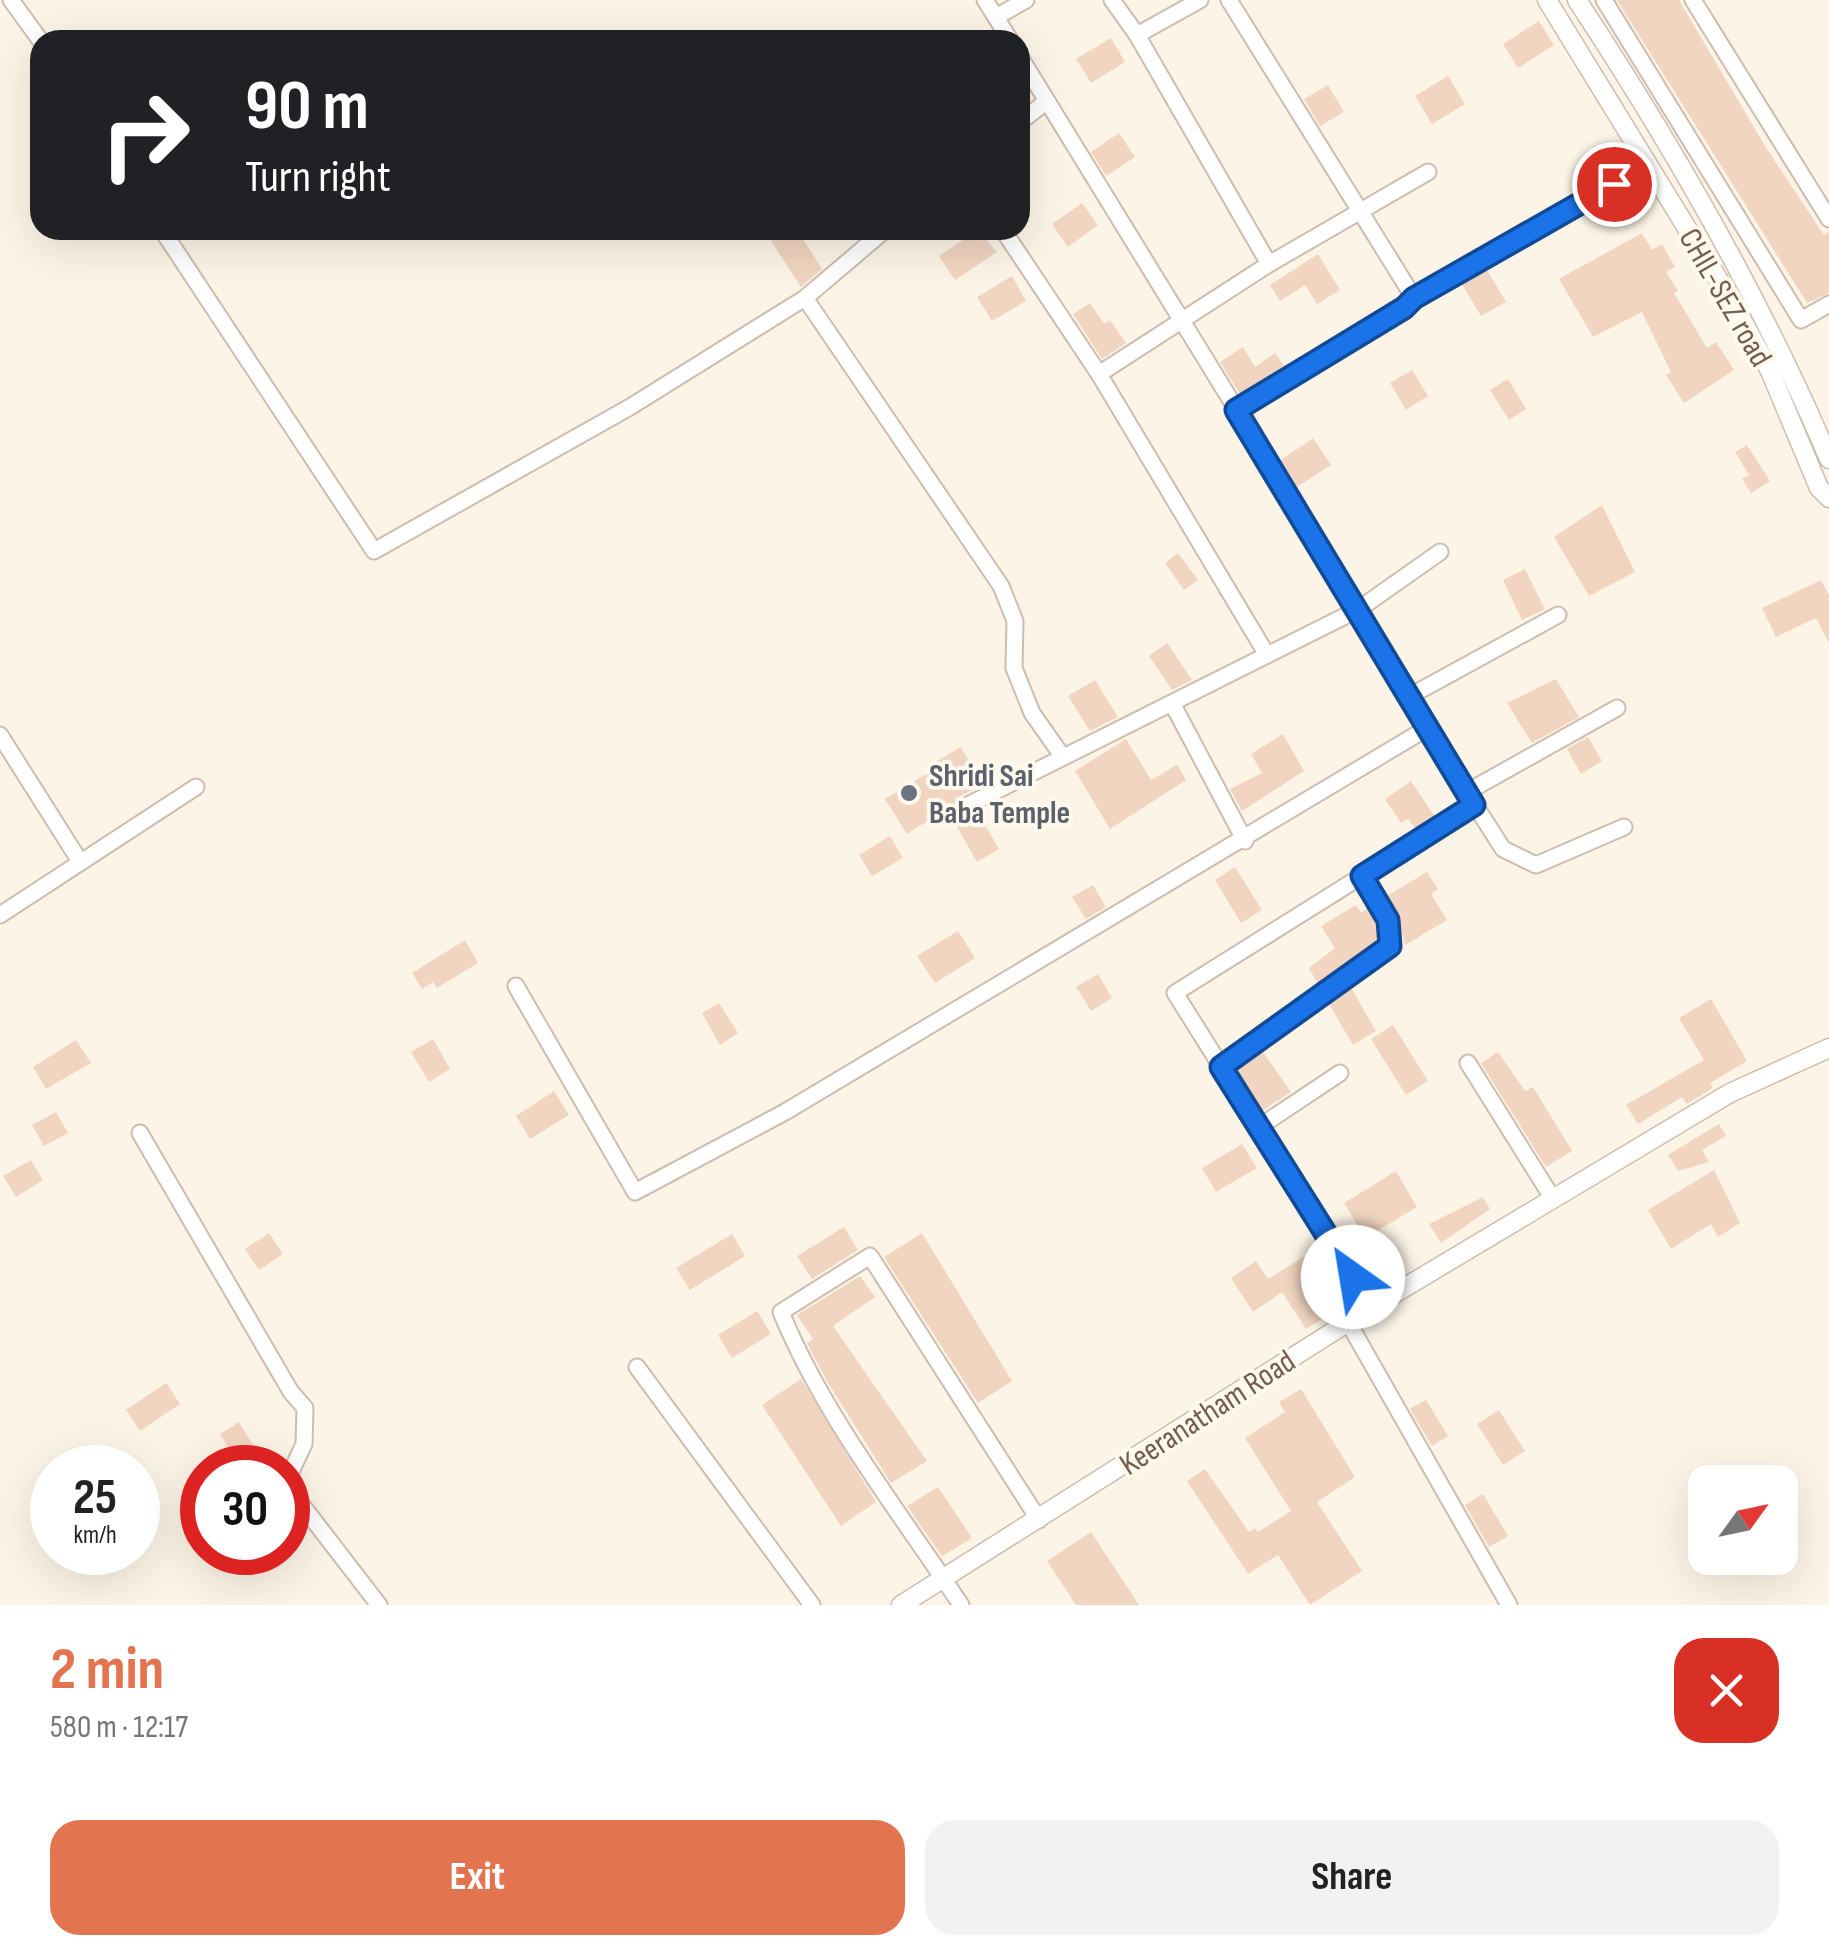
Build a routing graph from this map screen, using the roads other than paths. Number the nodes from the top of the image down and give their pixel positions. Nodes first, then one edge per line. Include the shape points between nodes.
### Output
1 (11, 0) edge
2 (984, 0) edge
3 (1026, 0) edge
4 (1112, 0) edge
5 (1200, 0) edge
6 (1229, 0) edge
7 (1546, 0) edge
8 (1577, 0) edge
9 (1604, 0) edge
10 (1693, 0) edge
11 (996, 17) junction
12 (33, 30) edge
13 (1004, 30) edge
14 (1137, 35) junction
15 (1030, 73) edge
16 (1047, 101) junction
17 (1030, 114) edge
18 (1648, 165) junction
19 (1428, 172) dead end
20 (1359, 215) junction
21 (1829, 219) edge
22 (169, 240) edge
23 (873, 240) edge
24 (1011, 240) edge
25 (1269, 264) junction
26 (805, 298) junction
27 (1414, 298) junction
28 (1829, 304) edge
29 (1182, 321) junction
30 (1099, 374) junction
31 (1236, 410) junction
32 (1829, 459) edge
33 (1829, 498) edge
34 (1440, 552) dead end
35 (1358, 609) junction
36 (1558, 615) dead end
37 (1267, 655) junction
38 (1410, 696) junction
39 (1172, 702) junction
40 (1617, 708) dead end
41 (1428, 727) junction
42 (0, 735) edge
43 (1063, 758) junction
44 (196, 788) dead end
45 (1471, 798) junction
46 (962, 808) dead end
47 (1624, 826) dead end
48 (1245, 841) junction
49 (78, 860) junction
50 (1362, 876) junction
51 (0, 914) edge
52 (516, 986) dead end
53 (1829, 1048) edge
54 (1468, 1062) dead end
55 (1221, 1067) junction
56 (1340, 1073) dead end
57 (1258, 1127) junction
58 (140, 1133) dead end
59 (1553, 1199) junction
60 (1372, 1308) junction
61 (1348, 1322) junction
62 (637, 1366) dead end
63 (304, 1445) edge
64 (310, 1515) edge
65 (1039, 1520) junction
66 (942, 1576) junction
67 (378, 1605) edge
68 (812, 1605) edge
69 (901, 1605) edge
70 (961, 1605) edge
71 (1509, 1605) edge

1 - 12 street
2 - 11 street
3 - 11 street
4 - 14 street
5 - 14 street
6 - 20 street
7 - 18 street, CHIL-SEZ road
8 - 32 street, CHIL-SEZ road via 1750,289
9 - 28 street via 1800,320
10 - 21 street
11 - 13 street
14 - 25 street
15 - 16 street
16 - 17 street
16 - 29 street
18 - 27 street
18 - 33 street, CHIL-SEZ road via 1762,357
19 - 20 street
20 - 25 street
20 - 27 street
22 - 26 street via 374,551 630,407
23 - 26 street
24 - 30 street
25 - 29 street
26 - 43 street via 1002,586 1014,621 1014,668 1032,713
27 - 31 street
29 - 30 street
29 - 31 street
30 - 37 street
31 - 35 street
34 - 35 street
35 - 37 street
35 - 38 street
36 - 38 street
37 - 39 street
38 - 41 street
39 - 43 street
39 - 48 street
40 - 45 street
41 - 45 street
41 - 48 street
42 - 49 street
43 - 46 street
44 - 49 street
45 - 47 street via 1504,849 1536,865
45 - 50 street
48 - 52 street via 744,1130 725,1147 635,1192
49 - 51 street
50 - 55 street via 1388,920 1390,946
50 - 55 street via 1175,993
53 - 59 street, Keeranatham Road via 1730,1093
54 - 59 street
55 - 57 street
56 - 57 street
57 - 60 street
58 - 63 street via 305,1408
59 - 60 street, Keeranatham Road
60 - 61 street, Keeranatham Road
61 - 65 street, Keeranatham Road
61 - 71 street
62 - 68 street
64 - 67 street
65 - 66 street, Keeranatham Road
65 - 66 street via 870,1256 781,1312 861,1456
66 - 69 street, Keeranatham Road
66 - 70 street

